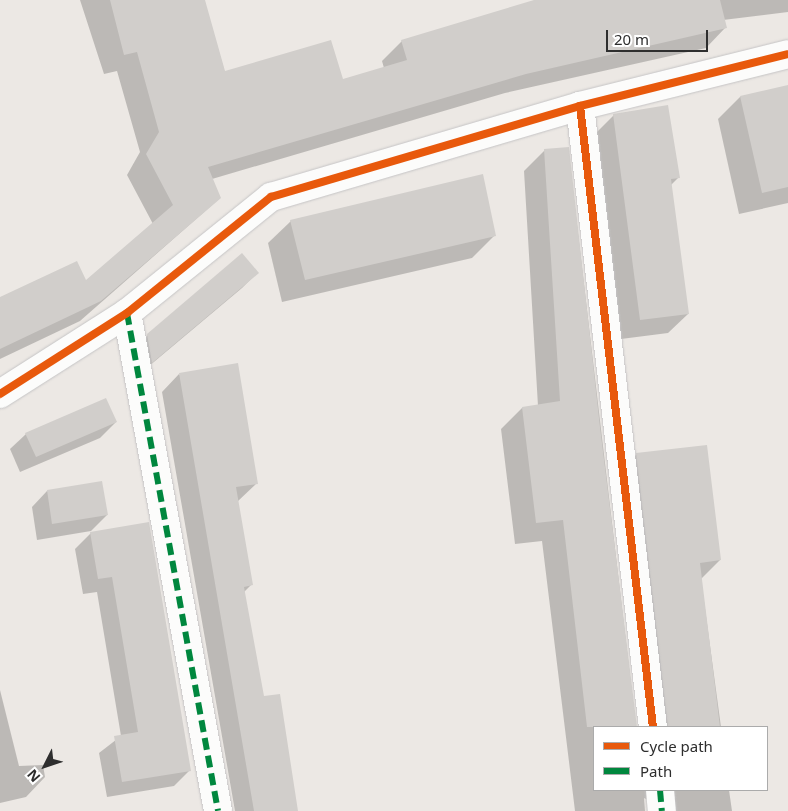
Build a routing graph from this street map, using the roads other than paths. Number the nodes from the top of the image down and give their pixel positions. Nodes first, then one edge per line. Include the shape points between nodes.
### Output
1 (788, 54) edge
2 (580, 106) junction
3 (127, 313) junction
4 (0, 394) edge
5 (653, 726) edge
6 (660, 791) edge
7 (218, 811) edge
8 (662, 811) edge

1 - 2 street
2 - 3 street via 271,197
2 - 5 street
3 - 4 street
3 - 7 street
6 - 8 street

